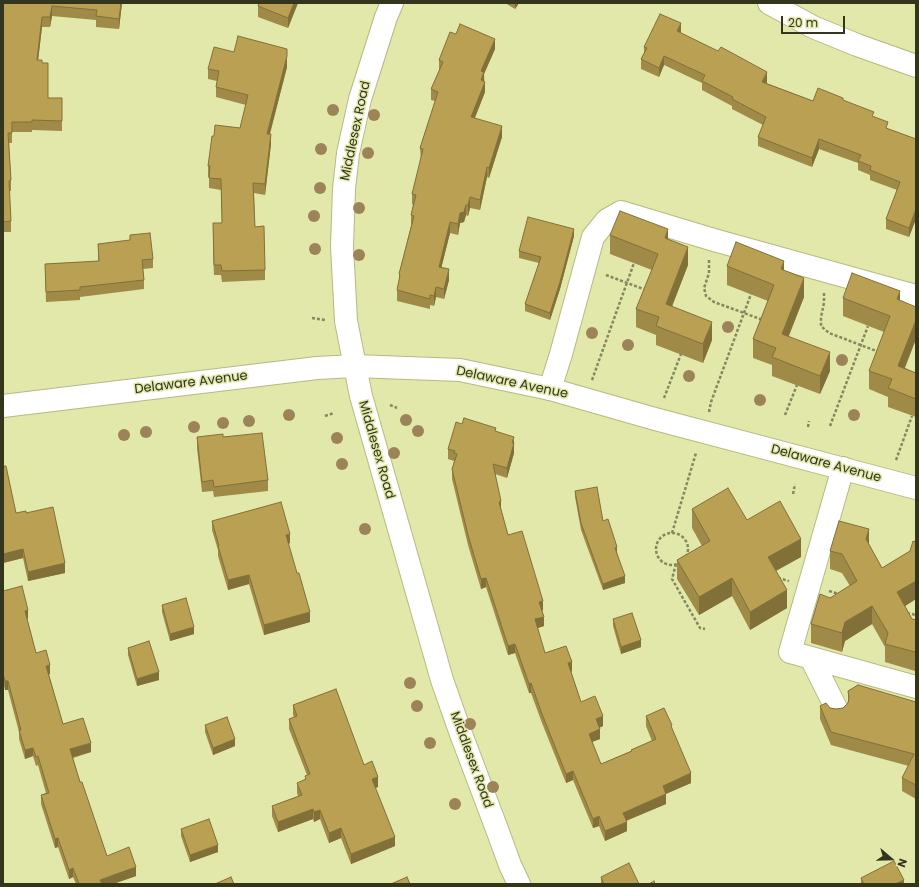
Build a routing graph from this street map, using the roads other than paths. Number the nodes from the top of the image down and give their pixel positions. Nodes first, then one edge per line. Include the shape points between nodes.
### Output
1 (392, 3) edge
2 (768, 3) edge
3 (916, 66) edge
4 (916, 296) edge
5 (354, 366) junction
6 (550, 389) junction
7 (3, 406) edge
8 (843, 468) junction
9 (916, 488) edge
10 (812, 658) junction
11 (916, 687) edge
12 (837, 710) edge
13 (519, 884) edge

1 - 5 street, Middlesex Road via 360,99 348,153 344,189 342,246 345,317
2 - 3 street via 813,27
4 - 6 street via 621,212 607,220 593,237
5 - 6 street, Delaware Avenue via 460,370
5 - 7 street, Delaware Avenue via 317,368
5 - 13 street, Middlesex Road via 442,680
6 - 8 street, Delaware Avenue
8 - 9 street, Delaware Avenue
8 - 10 street via 790,652
10 - 11 street
10 - 12 street

